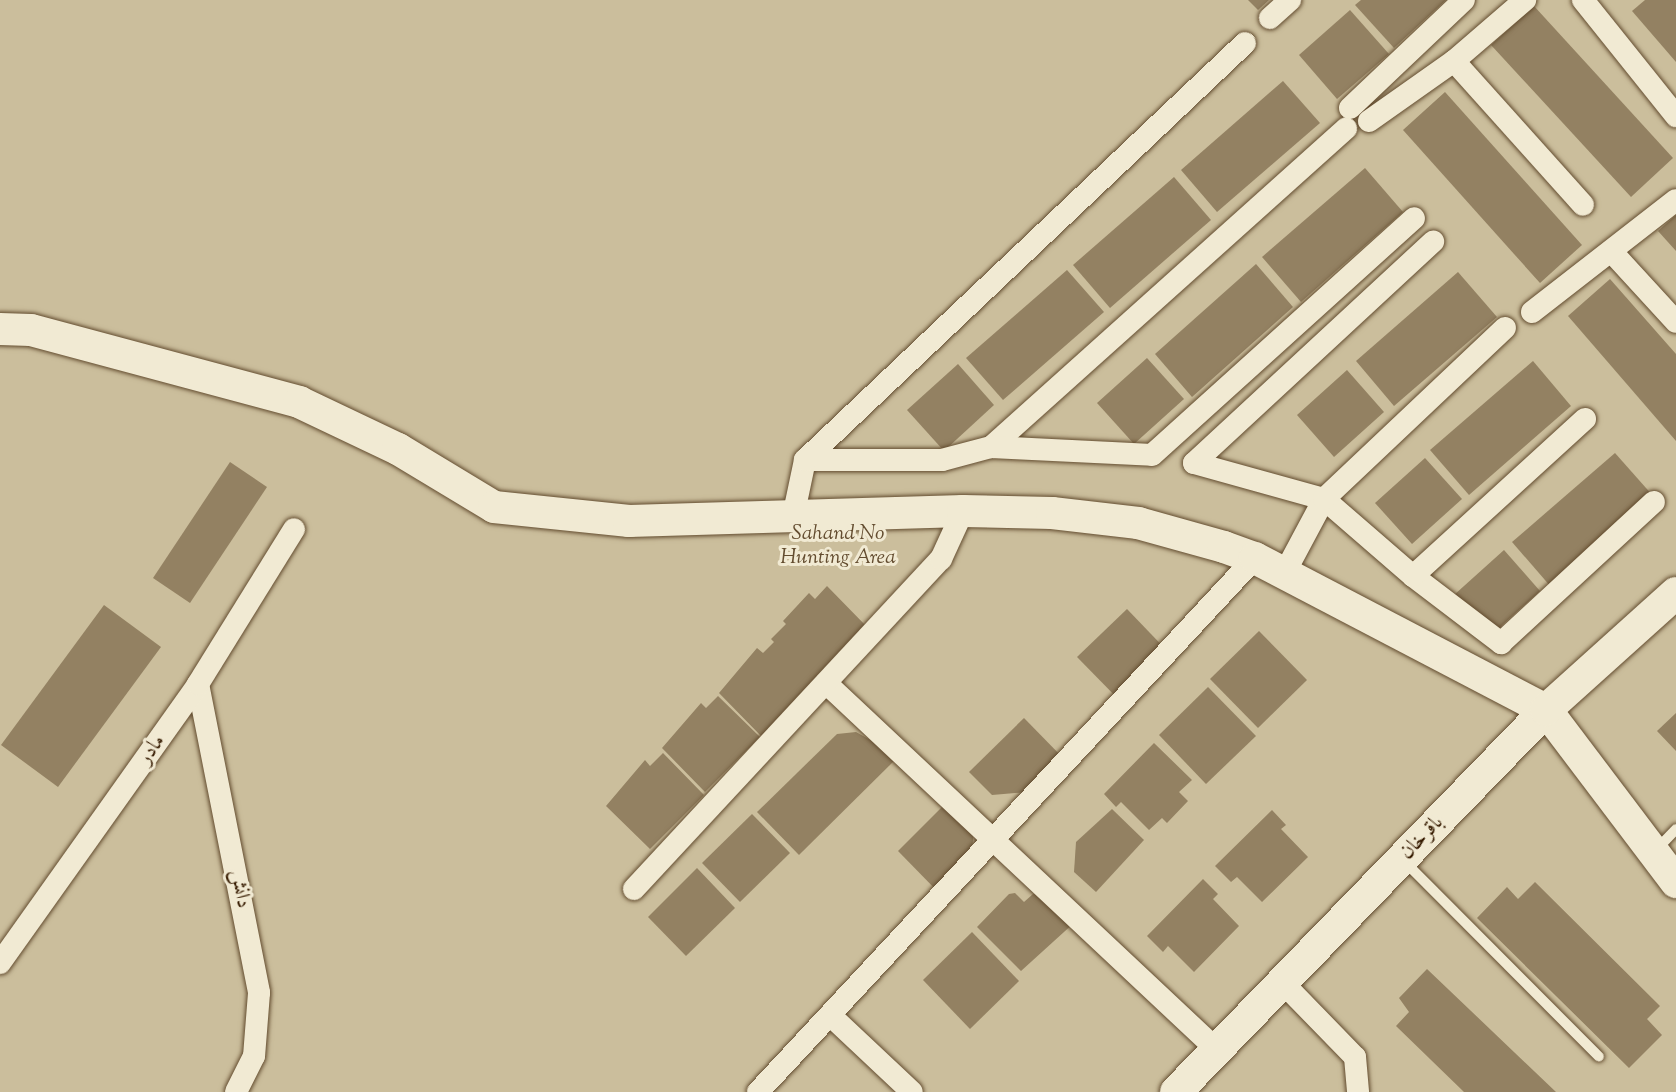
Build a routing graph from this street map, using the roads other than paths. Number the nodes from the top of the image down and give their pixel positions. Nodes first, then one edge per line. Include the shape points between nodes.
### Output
1 (1290, 0) edge
2 (1464, 0) edge
3 (1525, 0) edge
4 (1583, 0) edge
5 (1270, 18) dead end
6 (1245, 43) dead end
7 (1454, 61) junction
8 (1676, 117) edge
9 (1369, 122) dead end
10 (1676, 200) edge
11 (1583, 206) dead end
12 (1414, 218) dead end
13 (1433, 242) dead end
14 (1611, 250) junction
15 (1532, 312) dead end
16 (1676, 322) edge
17 (1505, 328) dead end
18 (0, 329) edge
19 (1585, 419) dead end
20 (991, 447) junction
21 (805, 460) junction
22 (1324, 500) junction
23 (1654, 502) dead end
24 (963, 511) junction
25 (793, 517) junction
26 (294, 529) dead end
27 (1255, 558) junction
28 (1284, 573) junction
29 (1413, 576) junction
30 (1676, 593) edge
31 (826, 683) junction
32 (198, 684) junction
33 (1546, 710) junction
34 (1676, 828) edge
35 (993, 840) junction
36 (1654, 852) junction
37 (1402, 859) junction
38 (1676, 882) edge
39 (634, 889) dead end
40 (0, 963) edge
41 (1283, 982) junction
42 (830, 1015) junction
43 (1217, 1050) junction
44 (1599, 1057) dead end
45 (236, 1092) edge
46 (758, 1092) edge
47 (912, 1092) edge
48 (1176, 1092) edge
49 (1358, 1092) edge

1 - 5 street
2 - 20 street via 1348,119
3 - 7 street
4 - 8 street
6 - 21 street
7 - 9 street
7 - 11 street
10 - 14 street
12 - 20 street via 1152,454
13 - 22 street via 1194,463
14 - 15 street
14 - 16 street
17 - 22 street
18 - 25 street via 32,330 299,402 398,449 494,507 629,521
19 - 29 street
20 - 21 street via 942,460
21 - 25 street
22 - 28 street
22 - 29 street
23 - 29 street via 1502,643
24 - 25 street
24 - 27 street via 1052,513 1138,523
24 - 31 street via 941,559
26 - 32 street, مادر
27 - 28 street
27 - 35 street
28 - 33 street
30 - 33 street, باقرخان
31 - 35 street
31 - 39 street
32 - 40 street, مادر
32 - 45 street, دانش via 259,993 254,1056
33 - 36 street
33 - 37 street, باقرخان
34 - 36 lane
35 - 42 street
35 - 43 street
36 - 38 street
37 - 41 street, باقرخان
37 - 44 lane
41 - 43 street, باقرخان
41 - 49 street via 1355,1057
42 - 46 street
42 - 47 street
43 - 48 street, باقرخان

